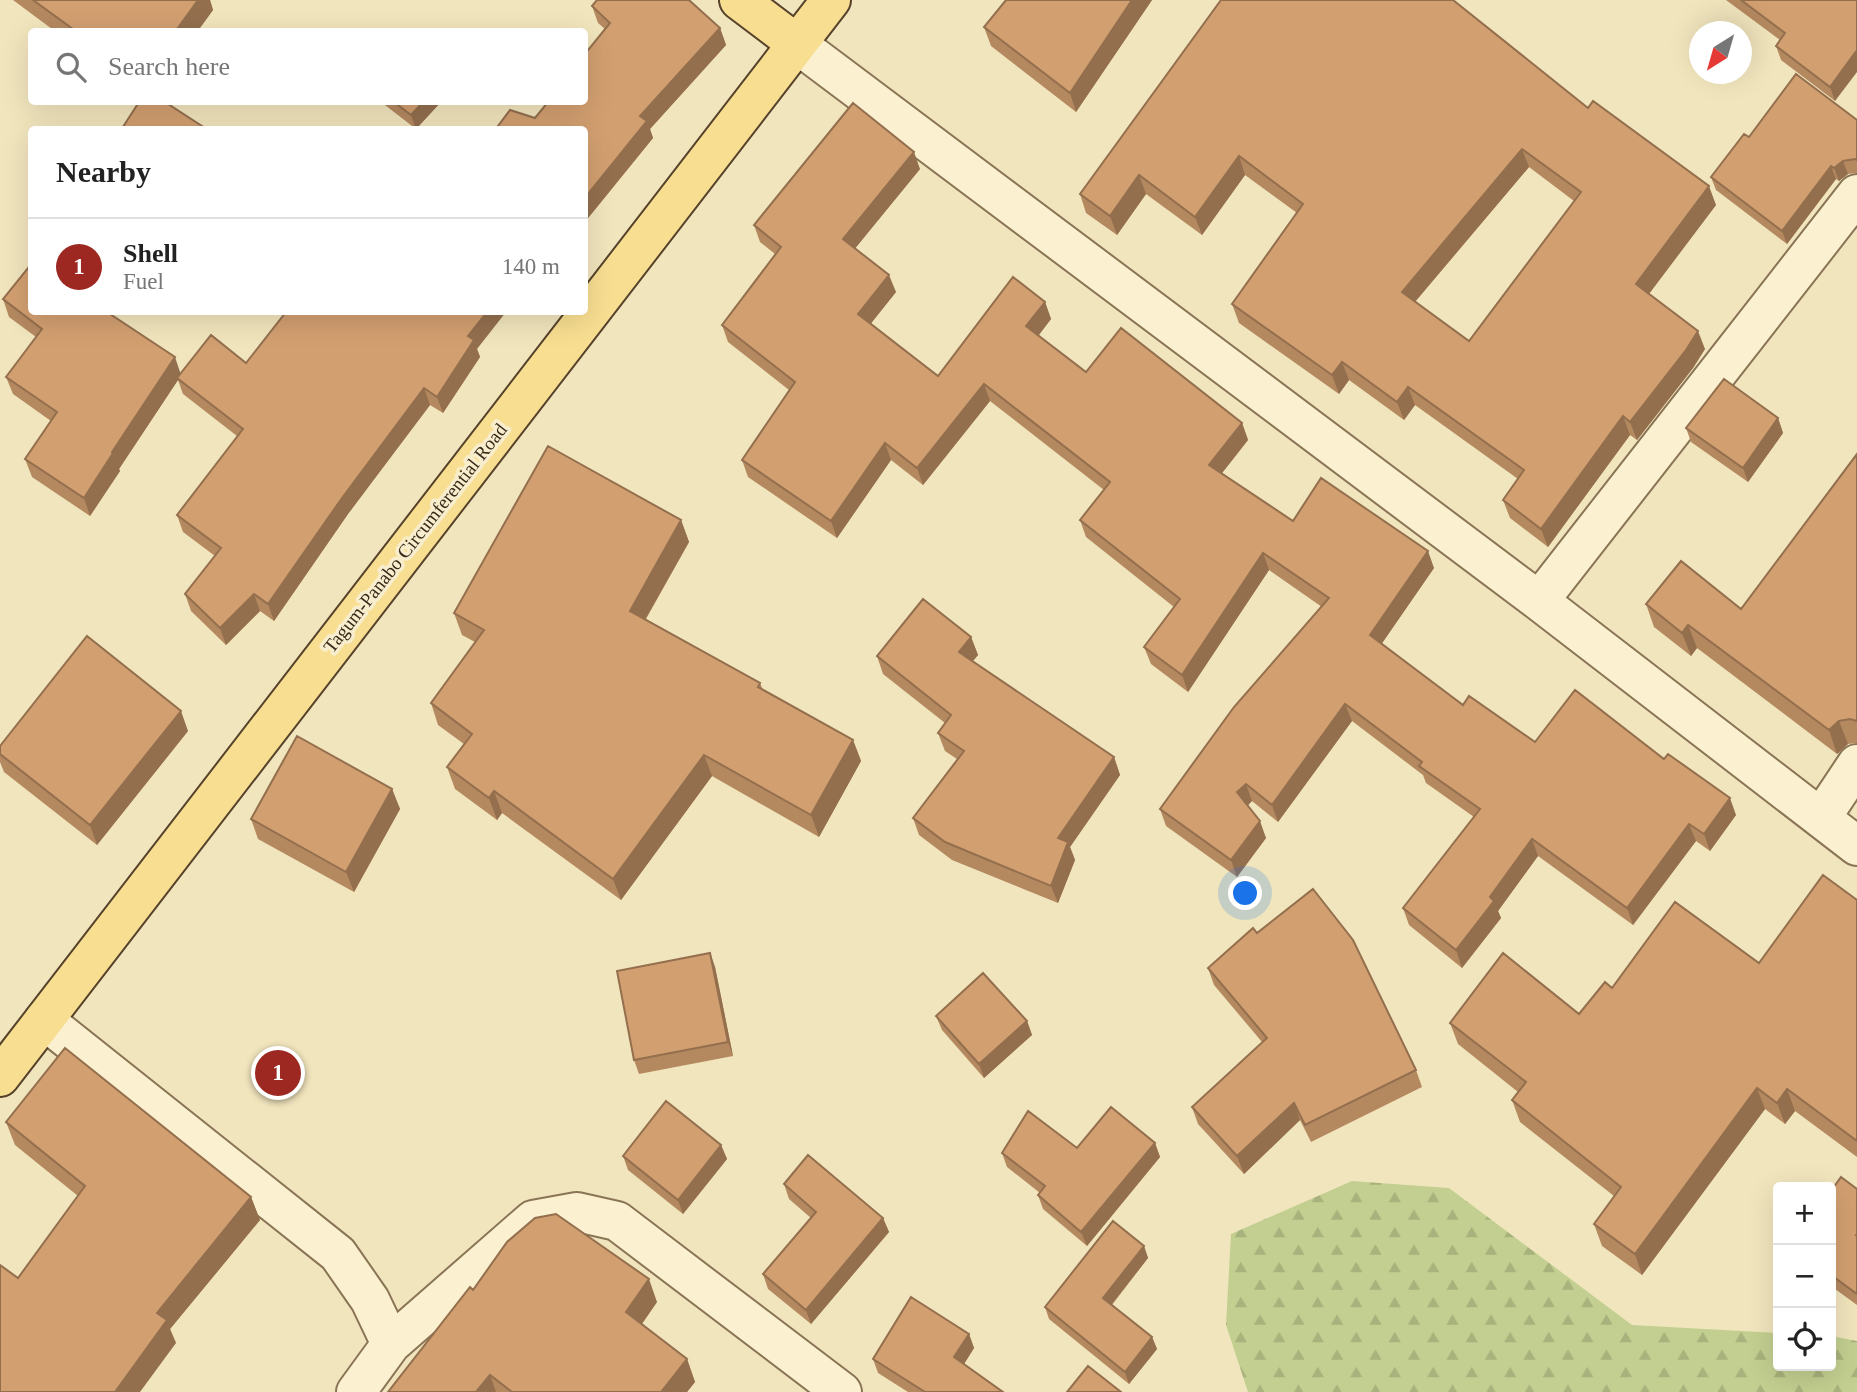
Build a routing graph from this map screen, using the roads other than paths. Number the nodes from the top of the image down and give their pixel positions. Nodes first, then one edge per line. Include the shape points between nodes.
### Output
1 (739, 0) edge
2 (831, 0) edge
3 (797, 44) junction
4 (1857, 194) edge
5 (588, 315) edge
6 (588, 315) edge
7 (1539, 601) junction
8 (1857, 764) edge
9 (1821, 818) junction
10 (1857, 846) edge
11 (44, 1020) junction
12 (0, 1077) edge
13 (391, 1344) junction
14 (361, 1390) edge
15 (842, 1392) edge

1 - 3 main road
2 - 3 main road, Tagum-Panabo Circumferential Road
3 - 5 main road, Tagum-Panabo Circumferential Road
3 - 7 street
4 - 7 street
6 - 11 main road, Tagum-Panabo Circumferential Road
7 - 9 street
8 - 9 street
9 - 10 street
11 - 12 main road, Tagum-Panabo Circumferential Road
11 - 13 street via 338,1254 370,1300
13 - 14 street
13 - 15 street via 533,1220 577,1212 617,1221

